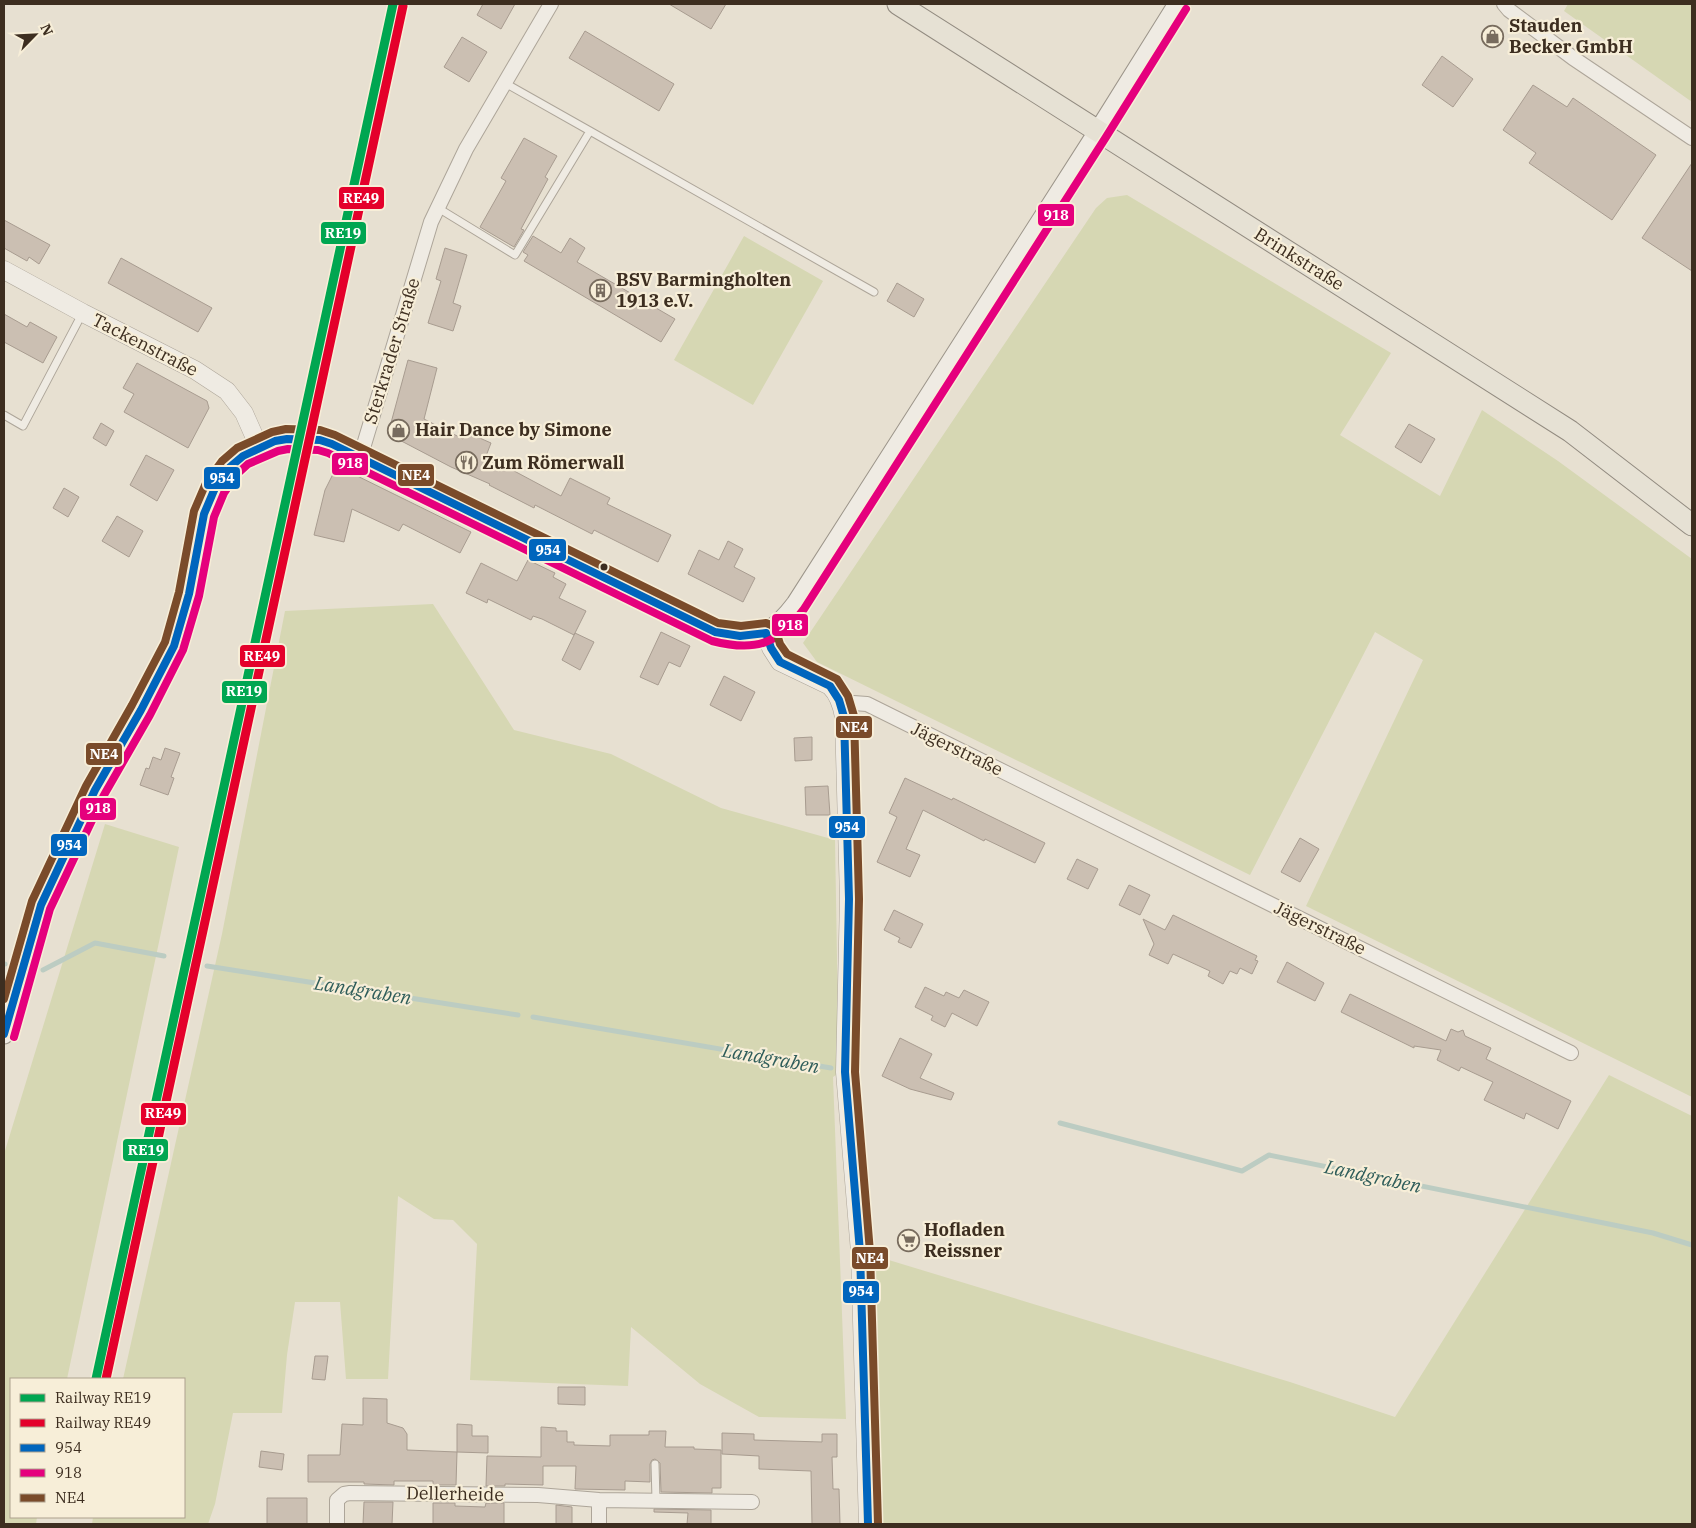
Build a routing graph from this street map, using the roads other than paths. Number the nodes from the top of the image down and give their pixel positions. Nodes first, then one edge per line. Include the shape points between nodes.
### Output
1 (551, 4) edge
2 (898, 4) edge
3 (1178, 4) edge
4 (1504, 4) edge
5 (505, 83) junction
6 (590, 131) junction
7 (1098, 132) junction
8 (1692, 138) edge
9 (438, 208) junction
10 (4, 270) edge
11 (874, 292) dead end
12 (83, 313) junction
13 (4, 415) edge
14 (259, 447) junction
15 (360, 458) junction
16 (1692, 524) edge
17 (766, 633) junction
18 (842, 706) junction
19 (4, 1034) edge
20 (1571, 1053) dead end
21 (655, 1464) dead end
22 (600, 1500) junction
23 (656, 1500) junction
24 (752, 1502) dead end
25 (338, 1524) edge
26 (599, 1524) edge
27 (868, 1524) edge

1 - 5 street, Sterkrader Straße
2 - 7 main road, Brinkstraße
3 - 7 main road
4 - 8 street via 1572,58
5 - 6 lane
5 - 9 street, Sterkrader Straße via 466,149
6 - 9 lane via 515,255
6 - 11 lane
7 - 16 main road, Brinkstraße via 1570,431
7 - 17 main road via 796,604
9 - 15 street, Sterkrader Straße via 431,222
10 - 12 street, Tackenstraße
12 - 13 lane via 23,426
12 - 14 street, Tackenstraße via 195,370 227,391 244,413
14 - 15 main road via 287,439 320,440
14 - 19 main road via 230,467 215,488 204,514 189,594 174,646 95,790 41,905
15 - 17 main road via 715,632 732,637
17 - 18 street via 780,662 830,686
18 - 20 street, Jägerstraße via 867,704
18 - 27 street via 849,899 845,1072 860,1252
21 - 23 lane
22 - 23 street, Dellerheide
22 - 25 street, Dellerheide via 538,1495 350,1493 337,1500
22 - 26 street
23 - 24 street, Dellerheide

